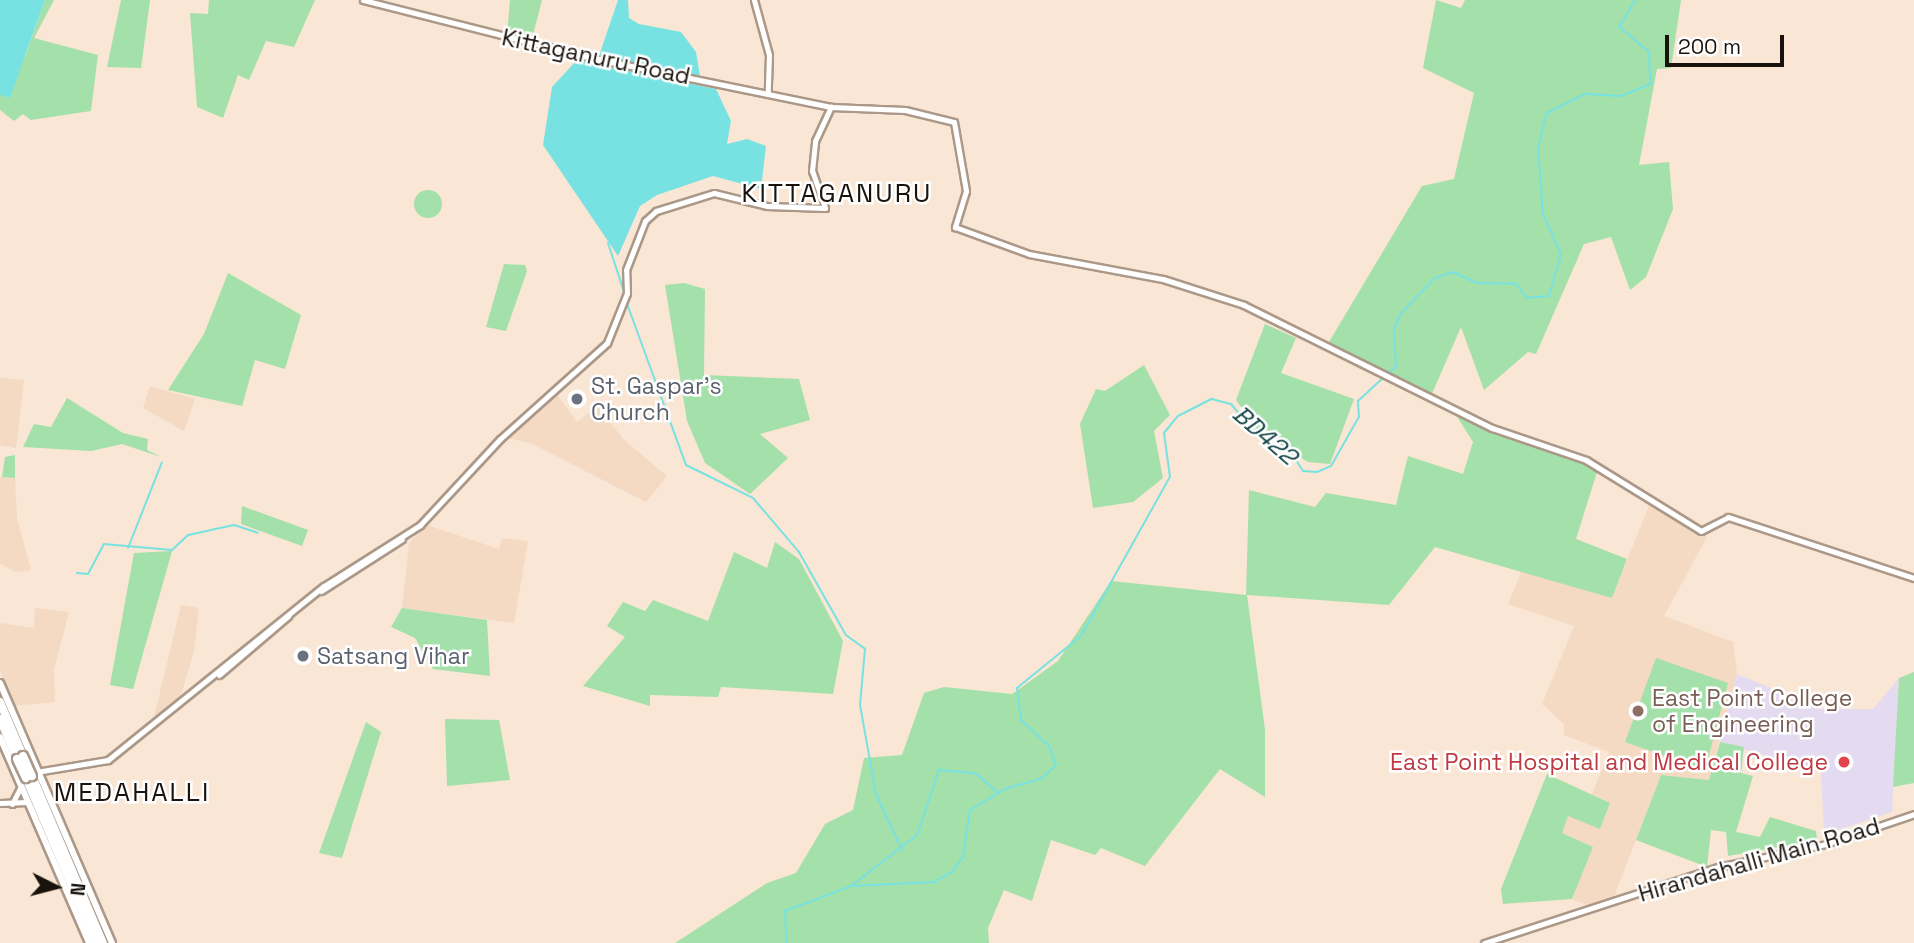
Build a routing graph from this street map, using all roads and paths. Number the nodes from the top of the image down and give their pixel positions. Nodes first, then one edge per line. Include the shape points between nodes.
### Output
1 (363, 0) edge
2 (754, 0) edge
3 (768, 92) junction
4 (831, 107) junction
5 (1914, 578) edge
6 (0, 683) edge
7 (0, 702) edge
8 (0, 719) edge
9 (0, 737) edge
10 (31, 757) junction
11 (12, 765) junction
12 (36, 768) junction
13 (16, 776) junction
14 (20, 789) junction
15 (28, 802) junction
16 (0, 803) edge
17 (12, 804) junction
18 (1914, 814) edge
19 (89, 943) edge
20 (96, 943) edge
21 (103, 943) edge
22 (112, 943) edge
23 (1484, 943) edge

1 - 3 street, Kittaganuru Road via 503,38
2 - 3 street via 769,55
3 - 4 street, Kittaganuru Road
4 - 5 street, Kittaganuru Road via 905,110 954,122 966,191 956,227 1029,254 1163,279 1244,305 1492,429 1586,460 1701,531 1728,517
4 - 12 street via 815,141 811,171 825,208 767,205 714,193 656,211 645,221 626,270 627,293 607,343 402,540 321,591 108,760
6 - 10 main road
7 - 21 highway, bridge
8 - 20 highway, bridge
9 - 11 main road
10 - 11 main road
10 - 12 main road
11 - 13 main road
12 - 13 main road
12 - 22 main road
13 - 14 main road
14 - 15 main road
14 - 17 street
15 - 17 street
15 - 19 main road
16 - 17 street
18 - 23 street, Hirandahalli Main Road via 1826,844 1718,867

